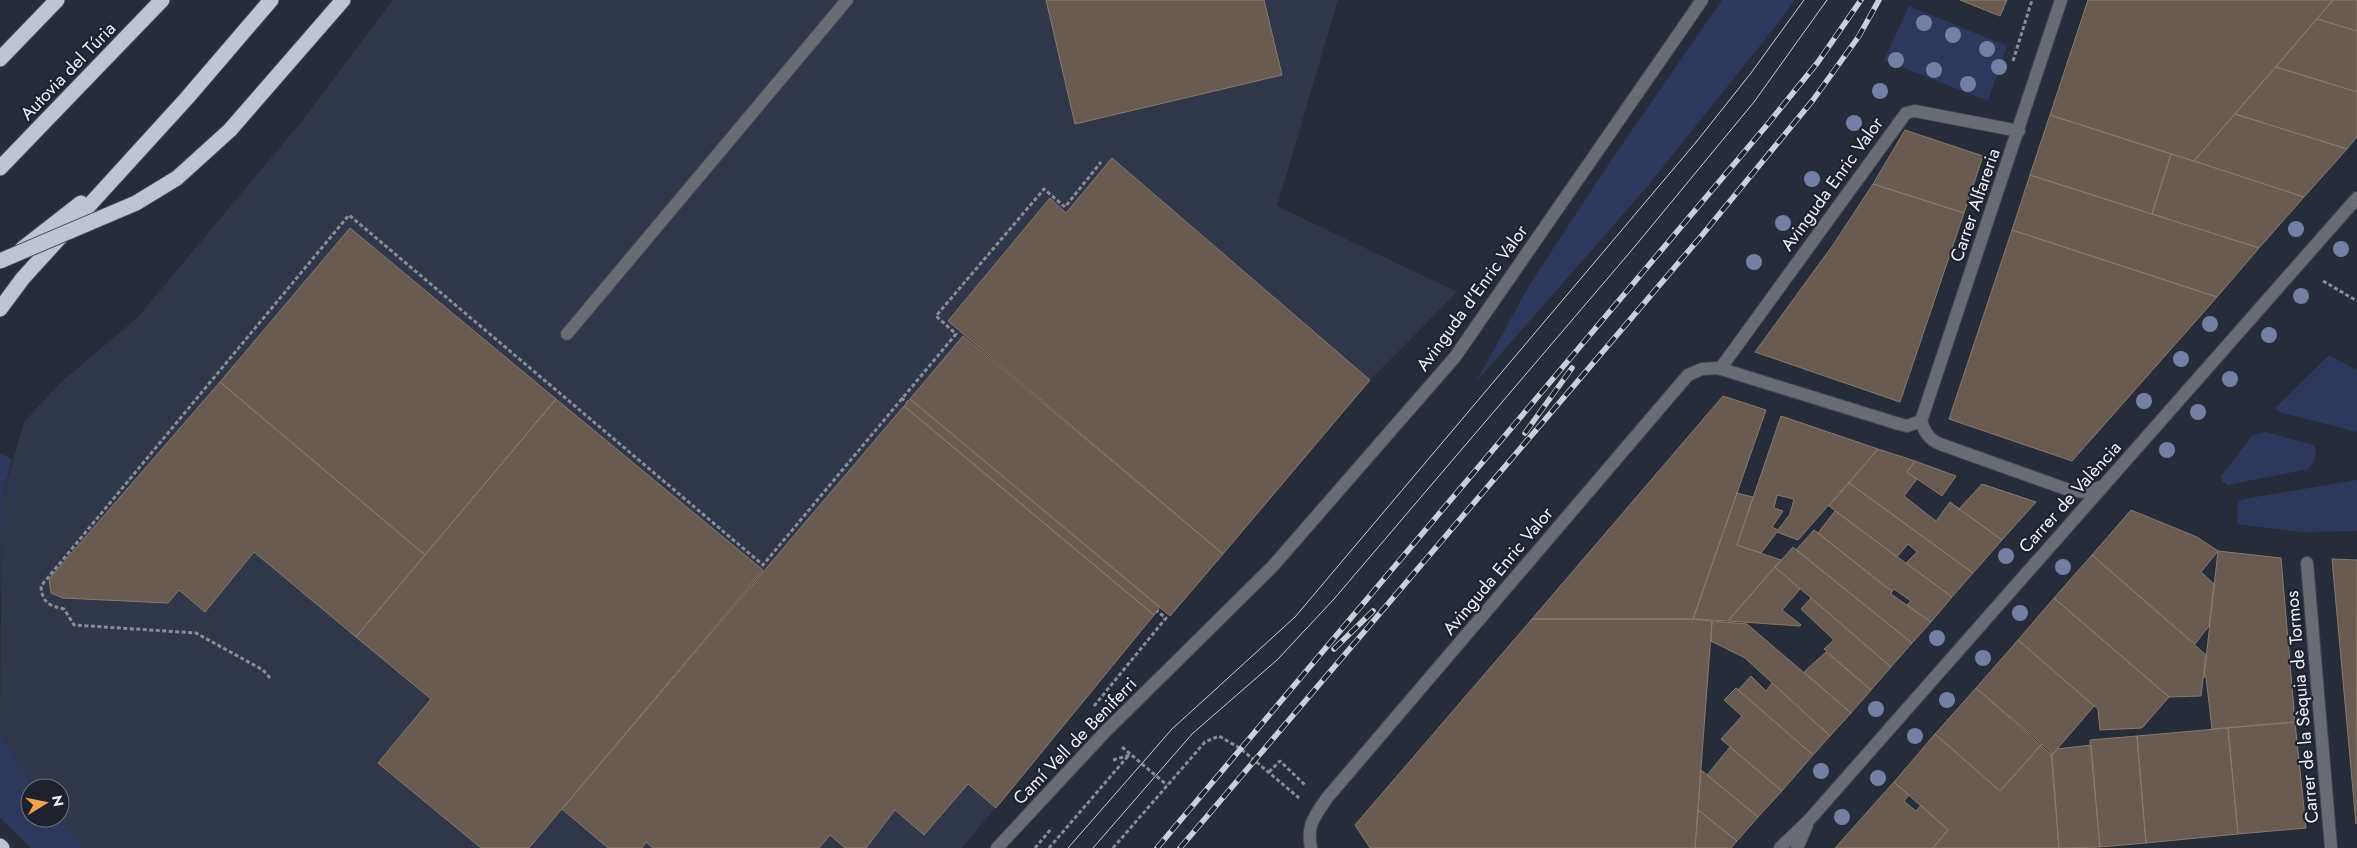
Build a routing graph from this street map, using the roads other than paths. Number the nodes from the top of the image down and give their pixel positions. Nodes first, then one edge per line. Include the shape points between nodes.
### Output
1 (45, 0) edge
2 (57, 0) edge
3 (162, 0) edge
4 (271, 0) edge
5 (342, 0) edge
6 (847, 0) edge
7 (1702, 0) edge
8 (2061, 0) edge
9 (14, 45) junction
10 (0, 59) edge
11 (2019, 130) junction
12 (0, 168) edge
13 (113, 177) junction
14 (2357, 198) edge
15 (0, 262) edge
16 (0, 267) edge
17 (0, 309) edge
18 (567, 334) dead end
19 (1720, 369) junction
20 (1921, 421) junction
21 (2102, 486) junction
22 (2307, 563) dead end
23 (1180, 659) joint
24 (1810, 819) junction
25 (997, 848) edge
26 (1311, 848) edge
27 (1780, 848) edge
28 (1797, 848) edge
29 (2331, 848) edge

1 - 9 highway
2 - 9 highway
3 - 12 highway, Autovia del Túria
4 - 13 highway via 187,98
5 - 15 highway, bridge via 230,130 177,178 136,203
6 - 18 street
7 - 23 street, Avinguda d'Enric Valor via 1455,357 1273,566
8 - 11 street, Carrer Alfareria
9 - 10 highway
11 - 19 street, Avinguda Enric Valor via 1915,111 1906,113
11 - 20 street, Carrer Alfareria
13 - 16 highway
13 - 17 highway via 23,278
14 - 21 street, Carrer de València
19 - 20 street, Avinguda Enric Valor via 1899,424 1907,426
19 - 26 street, Avinguda Enric Valor via 1702,369 1688,375 1316,813 1308,835
20 - 21 street via 1930,440 1940,444 2069,490 2086,492
21 - 24 street, Carrer de València
22 - 29 street, Carrer de la Sèquia de Tormos
23 - 25 street, Camí Vell de Beniferri via 1105,732
24 - 27 street, Carrer de València
24 - 28 street, Carrer de València

